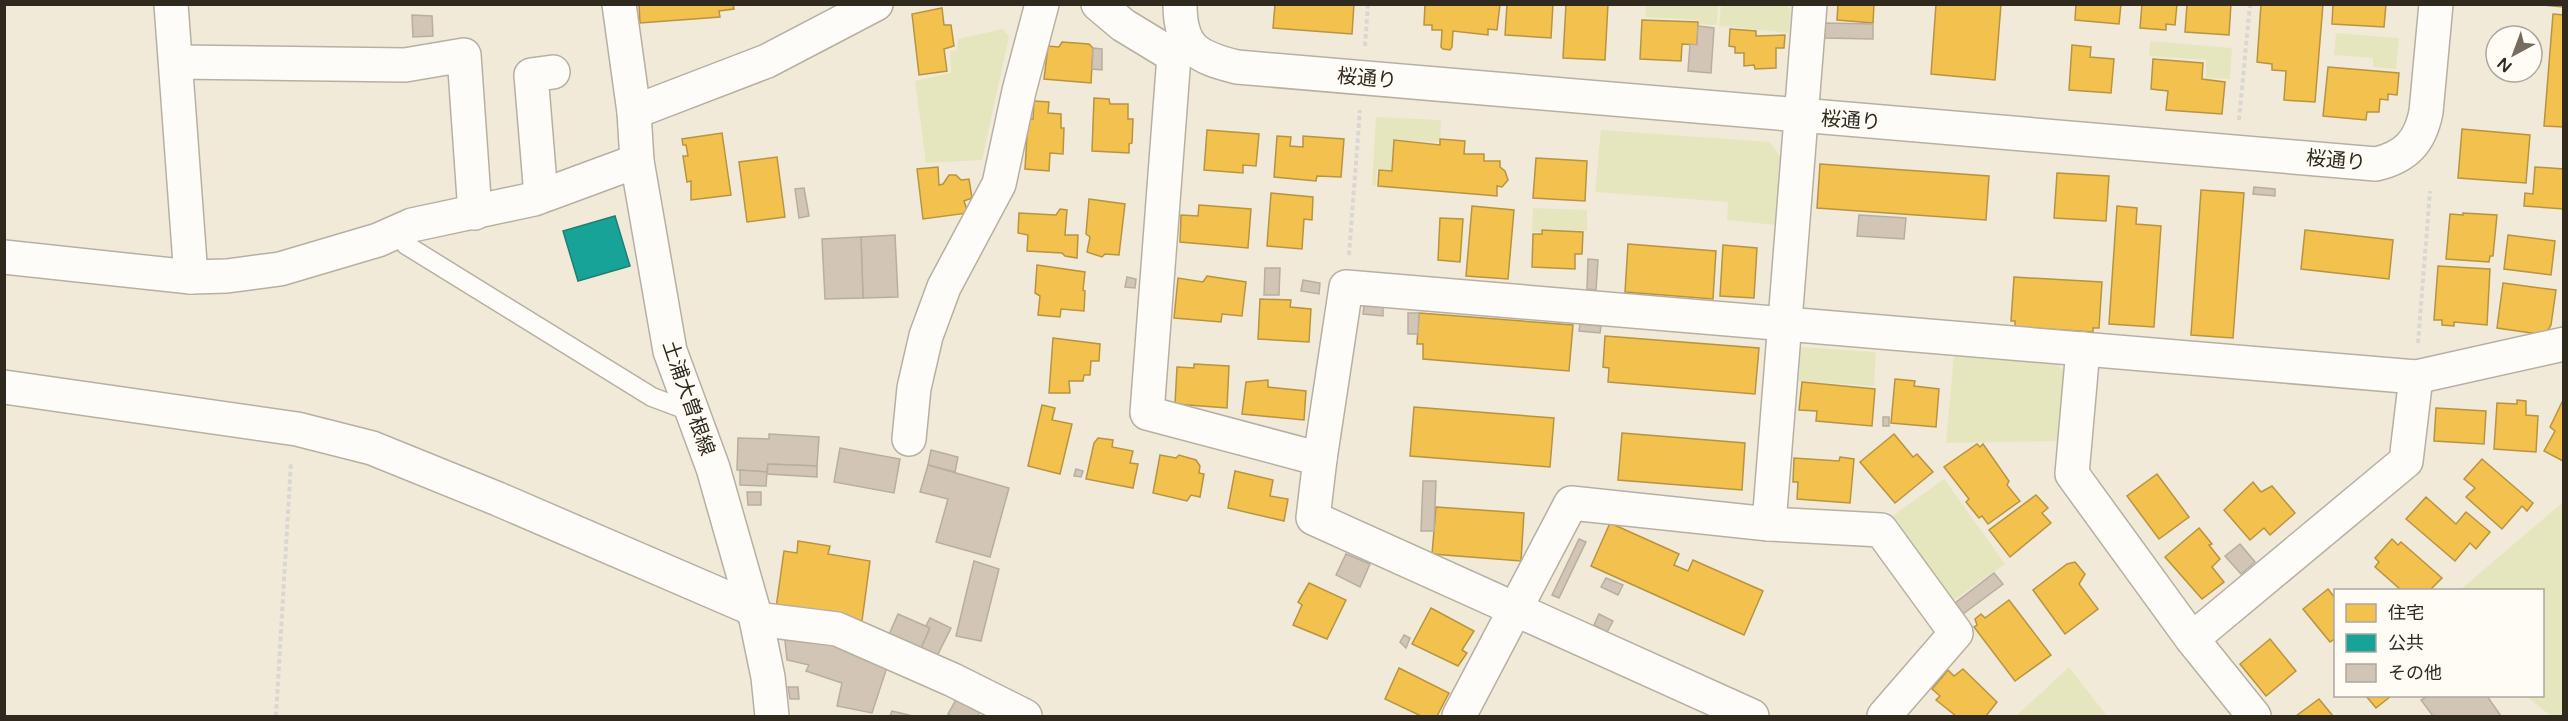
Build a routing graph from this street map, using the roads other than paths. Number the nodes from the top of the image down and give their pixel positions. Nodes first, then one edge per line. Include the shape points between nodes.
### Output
1 (171, 4) edge
2 (619, 4) edge
3 (876, 4) edge
4 (1042, 4) edge
5 (1098, 4) edge
6 (1180, 4) edge
7 (1810, 4) edge
8 (2436, 4) edge
9 (824, 17) edge
10 (1181, 50) junction
11 (176, 62) junction
12 (554, 72) dead end
13 (634, 112) junction
14 (1800, 116) junction
15 (637, 162) junction
16 (541, 196) junction
17 (475, 213) junction
18 (397, 232) junction
19 (4, 257) edge
20 (191, 277) junction
21 (1783, 324) junction
22 (2564, 344) edge
23 (2083, 349) junction
24 (2416, 377) junction
25 (4, 387) edge
26 (692, 412) junction
27 (909, 440) dead end
28 (1320, 459) junction
29 (1769, 524) junction
30 (1514, 609) junction
31 (755, 614) junction
32 (2192, 639) junction
33 (772, 717) edge
34 (1025, 717) edge
35 (1459, 717) edge
36 (1752, 717) edge
37 (1884, 717) edge
38 (2254, 717) edge

1 - 11 street
2 - 13 street, 土浦大曽根線
3 - 9 street
4 - 27 street via 999,184 944,287 926,336 914,388
5 - 10 street, 桜通り via 1123,25
6 - 10 street
7 - 14 street
8 - 14 street, 桜通り via 2423,128 2405,153 2376,164
9 - 13 street via 767,61
10 - 14 street, 桜通り via 1237,67
10 - 28 street via 1147,414
11 - 17 street via 405,65 464,55
11 - 20 street
12 - 16 street via 531,75
13 - 15 street, 土浦大曽根線
14 - 21 street
15 - 16 street
15 - 26 street, 土浦大曽根線 via 670,351
16 - 17 street
17 - 18 street via 412,225
18 - 20 street via 332,256 280,269
18 - 26 lane via 406,245 652,397
19 - 20 street
21 - 23 street
21 - 28 street via 1346,287
21 - 29 street
22 - 24 street
23 - 24 street
23 - 32 street via 2072,474
24 - 32 street via 2406,461
25 - 31 street via 297,429 372,448 498,499
26 - 31 street, 土浦大曽根線 via 713,468
28 - 30 street via 1313,518
29 - 30 street via 1570,504
29 - 37 street via 1881,530 1956,633
30 - 35 street
30 - 36 street
31 - 33 street, 土浦大曽根線
31 - 34 street via 837,629
32 - 38 street

